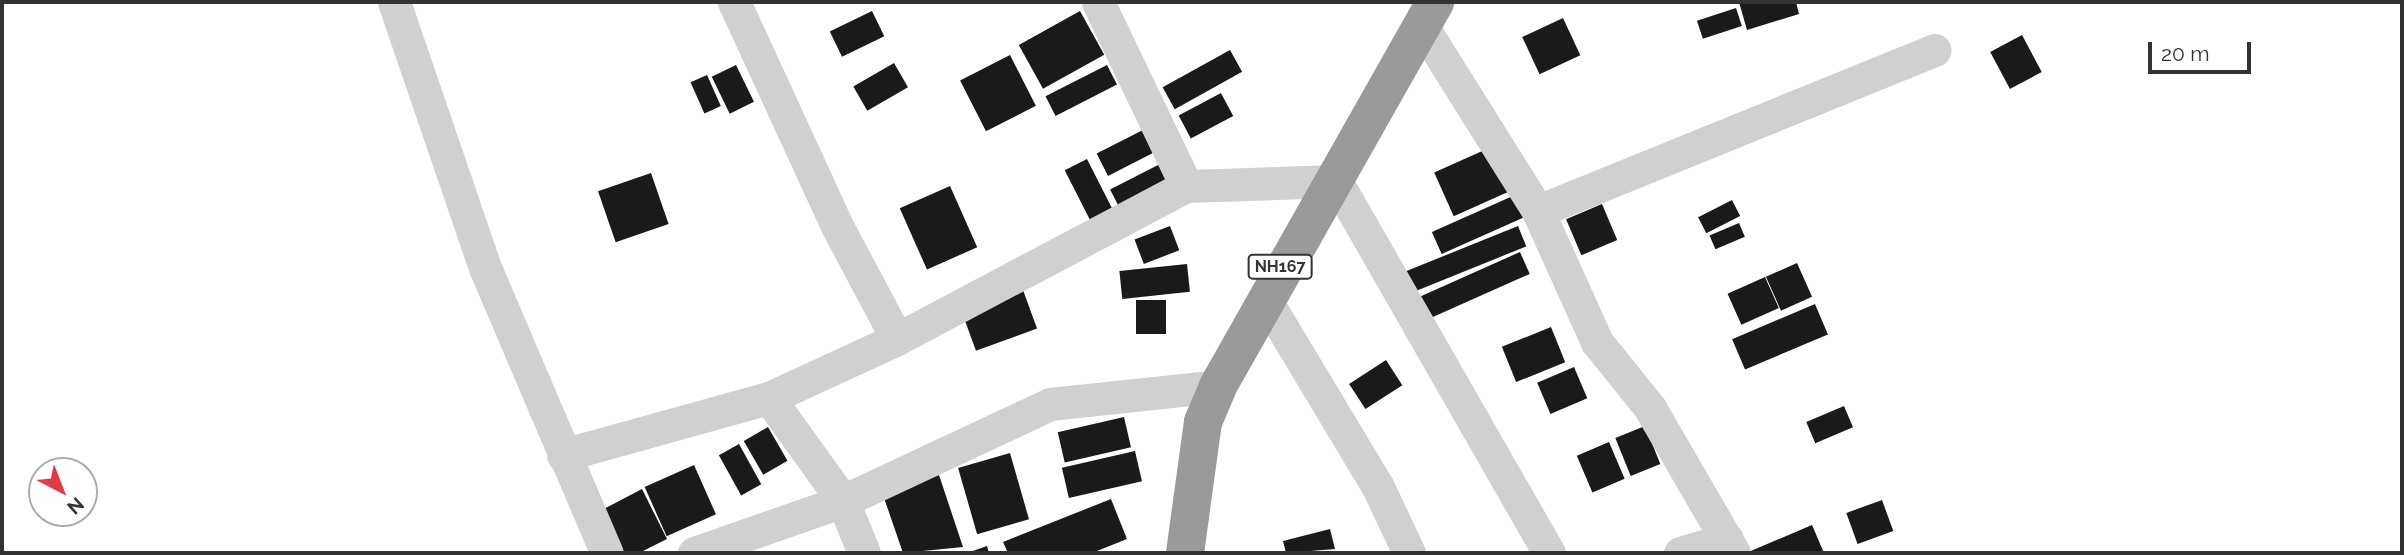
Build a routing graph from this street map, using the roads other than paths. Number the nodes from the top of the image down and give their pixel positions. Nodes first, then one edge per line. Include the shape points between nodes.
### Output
1 (394, 2) edge
2 (734, 2) edge
3 (1098, 2) edge
4 (1429, 14) edge
5 (1935, 50) dead end
6 (1336, 181) junction
7 (1186, 186) junction
8 (1538, 211) junction
9 (1268, 303) junction
10 (897, 339) junction
11 (1218, 386) junction
12 (769, 398) junction
13 (563, 455) junction
14 (843, 501) junction
15 (1730, 546) edge
16 (607, 553) edge
17 (694, 553) edge
18 (864, 553) edge
19 (1185, 553) edge
20 (1409, 553) edge
21 (1549, 553) edge
22 (1680, 553) edge

1 - 13 street via 486,270
2 - 10 street via 837,226
3 - 7 street
4 - 6 highway, NH167
4 - 8 street
5 - 8 street
6 - 7 street
6 - 9 highway, NH167 via 1279,268
6 - 21 street
7 - 10 street
8 - 15 street via 1597,342 1650,408
9 - 11 highway, NH167
9 - 20 street via 1378,487
10 - 12 street
11 - 14 street via 1050,404
11 - 19 highway, NH167 via 1203,422
12 - 13 street
12 - 14 street
13 - 16 street
14 - 17 street
14 - 18 street
15 - 22 street

